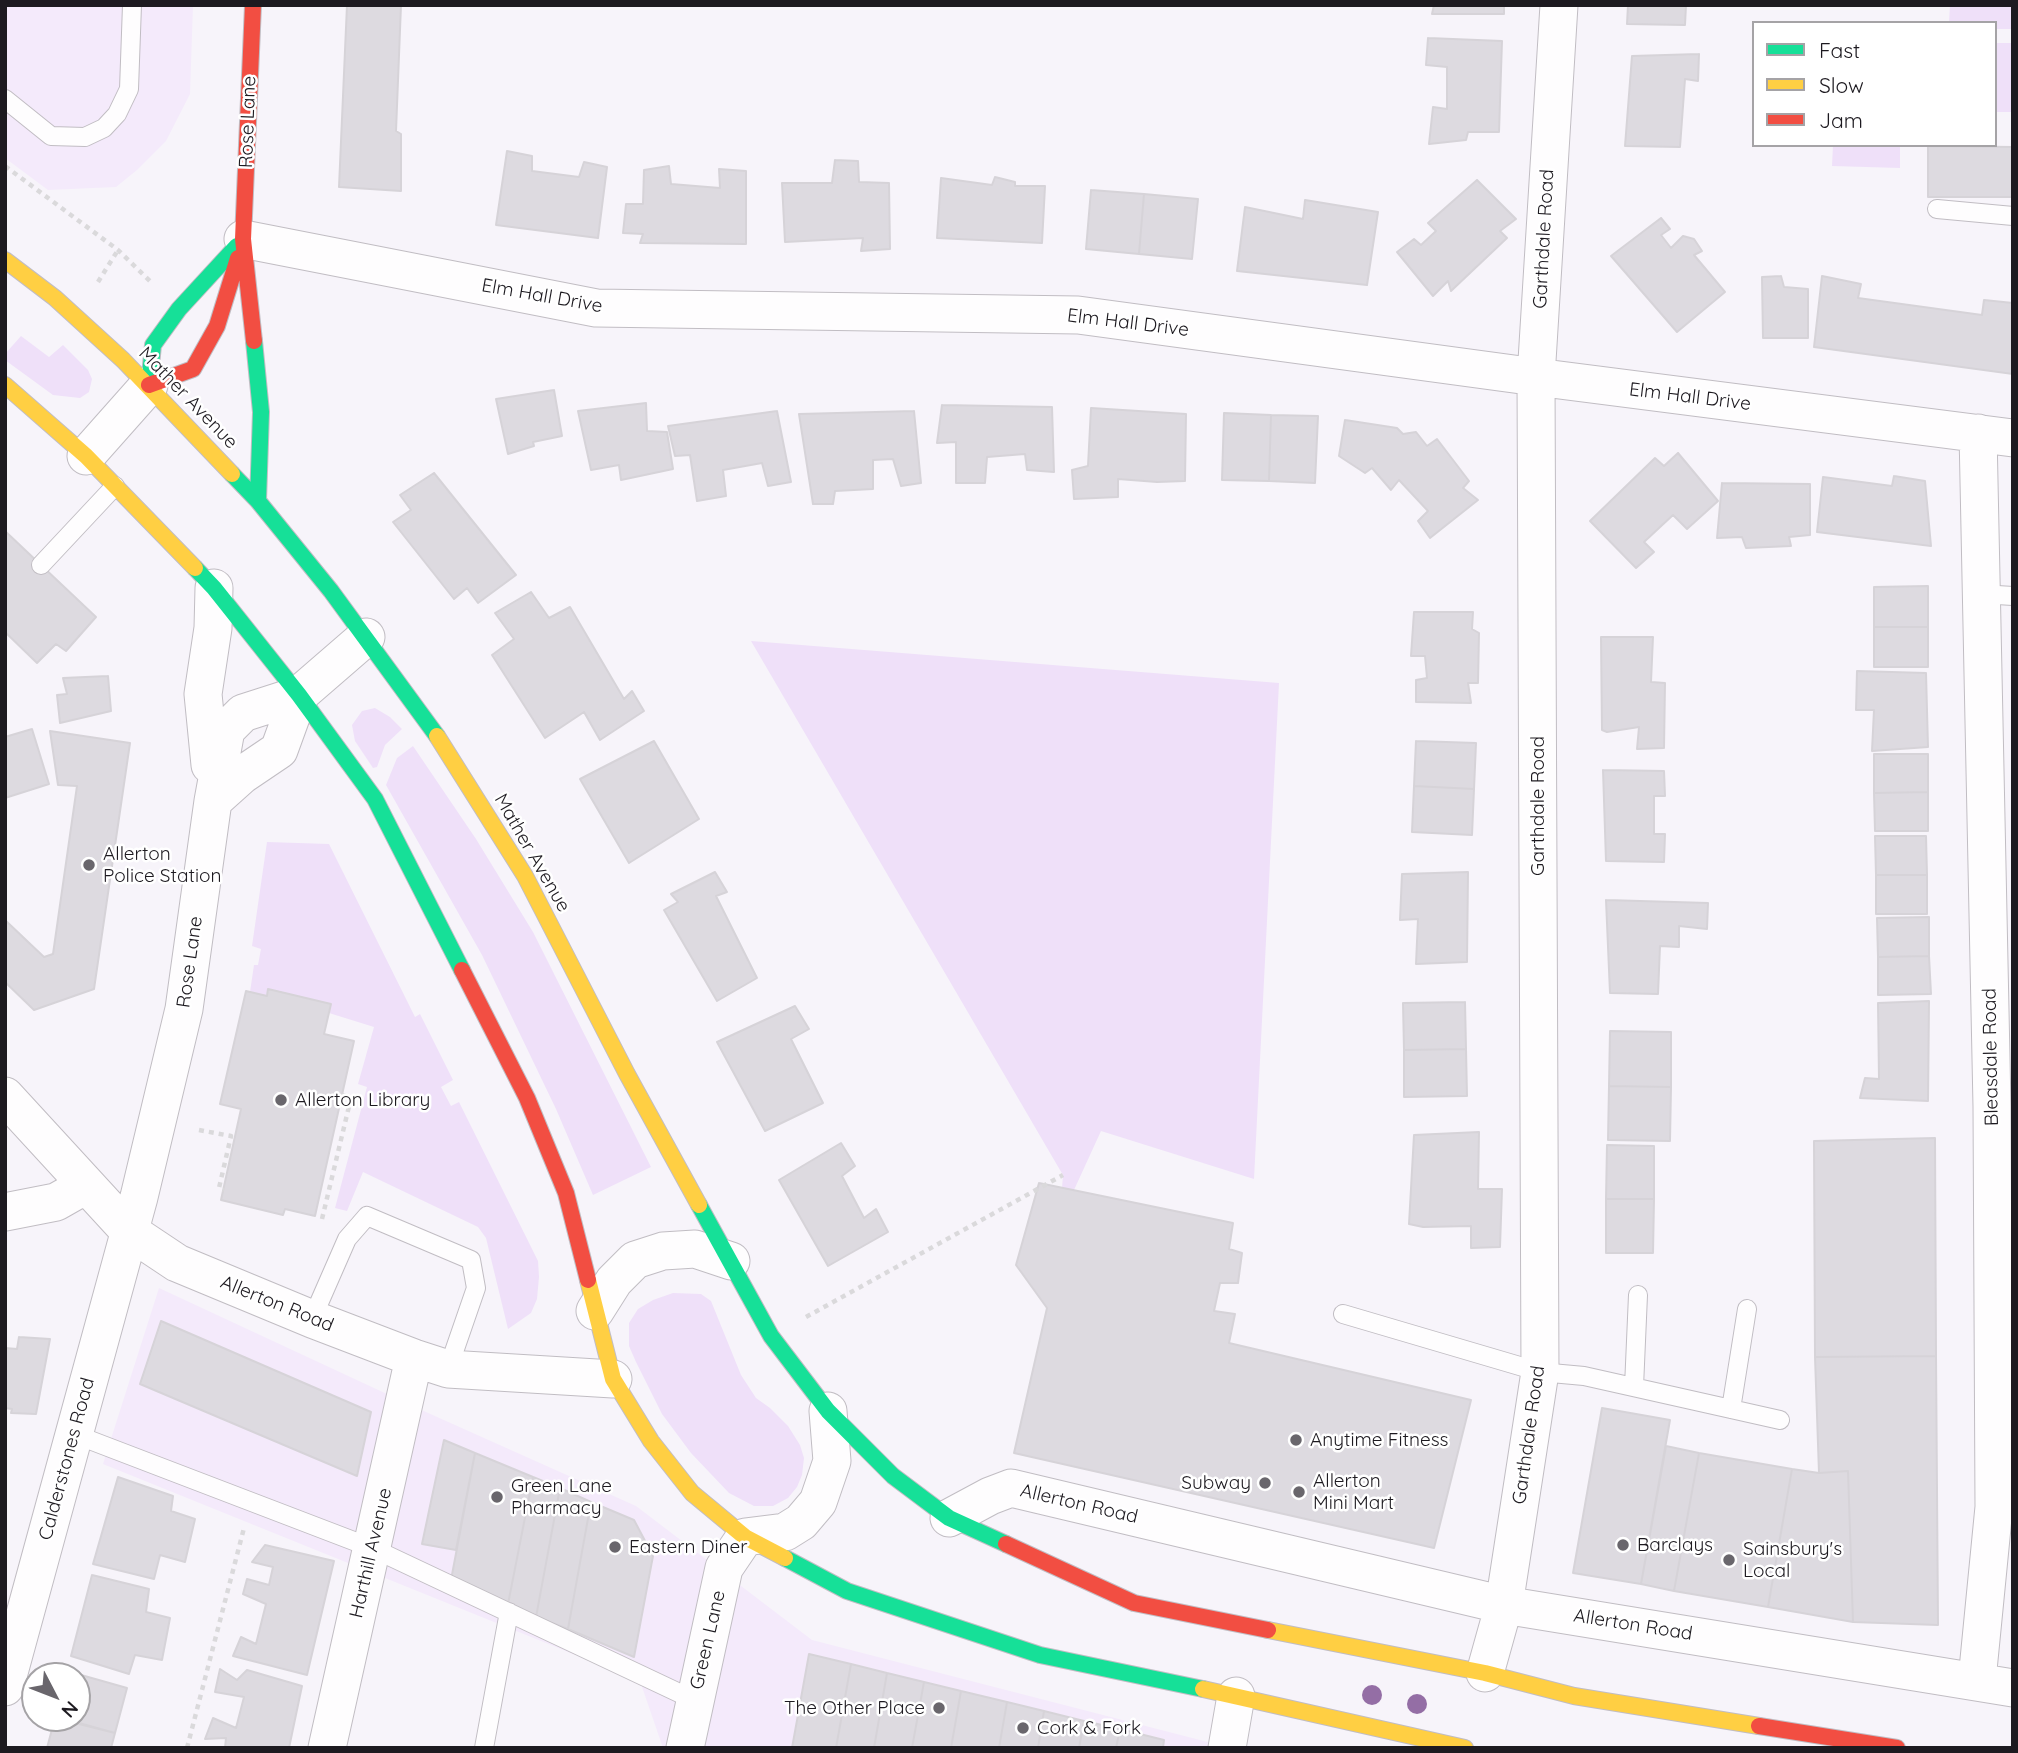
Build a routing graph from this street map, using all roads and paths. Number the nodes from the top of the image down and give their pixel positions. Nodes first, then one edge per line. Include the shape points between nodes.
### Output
1 (132, 5) edge
2 (253, 5) edge
3 (1559, 5) edge
4 (5, 99) edge
5 (5, 166) edge
6 (1937, 209) dead end
7 (2013, 216) edge
8 (243, 239) junction
9 (5, 260) edge
10 (179, 309) junction
11 (1536, 377) junction
12 (5, 385) edge
13 (149, 385) junction
14 (1995, 435) edge
15 (86, 456) junction
16 (115, 486) junction
17 (258, 501) junction
18 (41, 565) dead end
19 (214, 588) junction
20 (1997, 595) edge
21 (366, 637) junction
22 (299, 695) junction
23 (213, 801) junction
24 (342, 1095) dead end
25 (5, 1096) edge
26 (199, 1129) dead end
27 (1063, 1175) dead end
28 (86, 1185) junction
29 (224, 1190) dead end
30 (5, 1212) edge
31 (319, 1227) dead end
32 (130, 1231) junction
33 (731, 1261) junction
34 (1638, 1295) dead end
35 (1747, 1310) dead end
36 (595, 1311) junction
37 (1343, 1314) dead end
38 (312, 1319) junction
39 (771, 1336) junction
40 (431, 1363) junction
41 (1540, 1372) junction
42 (613, 1379) junction
43 (1634, 1387) junction
44 (1731, 1409) junction
45 (828, 1411) junction
46 (1780, 1420) dead end
47 (74, 1434) junction
48 (251, 1502) junction
49 (2003, 1507) edge
50 (949, 1518) junction
51 (745, 1537) junction
52 (372, 1548) junction
53 (1504, 1605) junction
54 (509, 1612) junction
55 (1485, 1673) junction
56 (1977, 1680) junction
57 (5, 1687) edge
58 (2013, 1688) edge
59 (1236, 1696) junction
60 (694, 1700) junction
61 (187, 1748) edge
62 (327, 1748) edge
63 (484, 1748) edge
64 (685, 1748) edge
65 (1227, 1748) edge
66 (1465, 1748) edge
67 (1896, 1748) edge

1 - 4 lane via 129,89 104,128 85,137 51,136
2 - 8 main road, Rose Lane
3 - 11 street, Garthdale Road
5 - 10 path via 118,250
6 - 7 lane
8 - 10 main road
8 - 11 street, Elm Hall Drive via 596,308 1078,315
8 - 13 main road via 218,326 193,369
8 - 17 main road via 261,412
9 - 13 main road, Mather Avenue via 55,298
10 - 13 main road via 153,345
11 - 14 street, Elm Hall Drive
11 - 41 street, Garthdale Road
12 - 15 main road
13 - 15 street
13 - 17 main road, Mather Avenue
14 - 20 street, Bleasdale Road
15 - 16 main road
16 - 18 lane
16 - 19 main road
17 - 21 main road, Mather Avenue
19 - 22 main road
19 - 23 street via 204,694
20 - 49 street, Bleasdale Road via 1992,1106
21 - 22 street
21 - 33 main road, Mather Avenue via 426,719 525,876
22 - 23 street via 279,750
22 - 23 street, Rose Lane via 243,713 226,730
22 - 36 main road via 375,799 527,1098 566,1193
23 - 32 street, Rose Lane via 184,1009
24 - 31 path via 351,1098
25 - 28 street, Allerton Road
26 - 29 path via 231,1136 219,1188
27 - 39 path
28 - 30 street via 56,1202
28 - 32 street, Allerton Road
32 - 38 street, Allerton Road via 177,1263
32 - 47 street, Calderstones Road
33 - 36 street via 695,1249 663,1251 635,1260 614,1281
33 - 39 main road, Mather Avenue
34 - 43 lane
35 - 44 lane
36 - 42 main road
37 - 41 lane
38 - 40 street, Allerton Road
38 - 40 lane via 347,1239 368,1216 471,1260 476,1289
39 - 45 main road, Mather Avenue
40 - 42 street, Allerton Road
40 - 52 street, Harthill Avenue
41 - 43 lane
41 - 53 street, Garthdale Road
42 - 51 main road via 651,1441 692,1493
43 - 44 lane
44 - 46 lane
45 - 50 main road, Mather Avenue via 893,1476
45 - 51 street via 832,1461 818,1502 785,1532
47 - 48 lane
47 - 57 street, Calderstones Road
48 - 52 lane
48 - 61 path
49 - 56 street, Bleasdale Road
50 - 53 street, Allerton Road via 1011,1488
50 - 55 main road via 1134,1604
51 - 59 main road via 847,1591 1040,1655
51 - 60 street, Green Lane via 724,1568
52 - 54 lane
52 - 62 street, Harthill Avenue
53 - 55 street, Garthdale Road
53 - 56 street, Allerton Road
54 - 60 lane
54 - 63 lane
55 - 67 main road via 1574,1696
56 - 58 street, Allerton Road
59 - 65 street
59 - 66 main road
60 - 64 street, Green Lane

